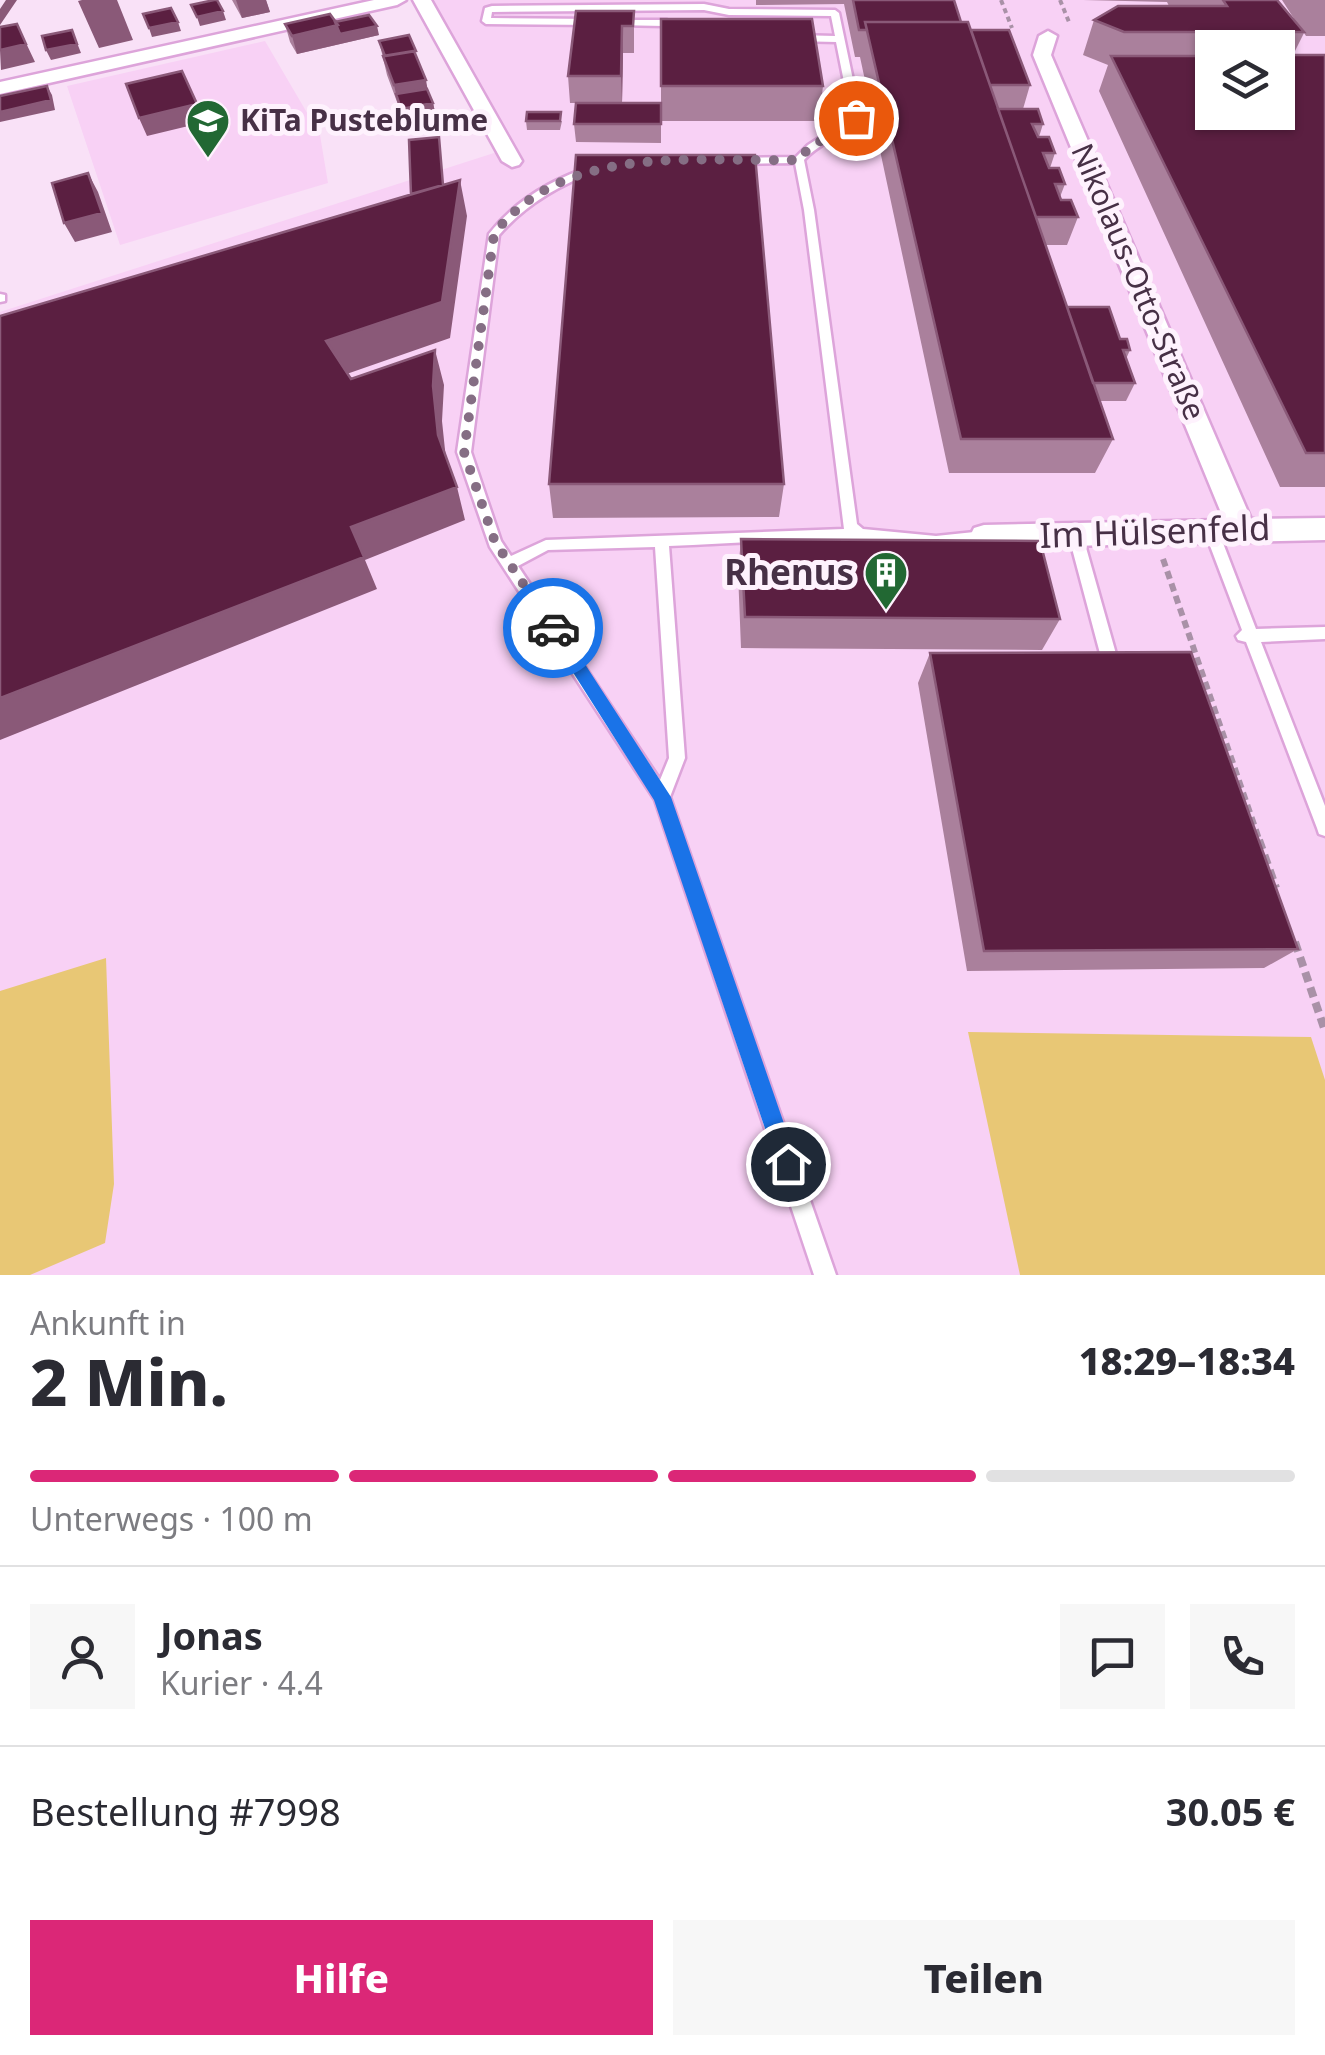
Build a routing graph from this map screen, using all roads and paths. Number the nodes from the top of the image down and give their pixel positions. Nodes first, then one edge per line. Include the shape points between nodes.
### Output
1 (397, 0) edge
2 (422, 0) edge
3 (1001, 0) edge
4 (1012, 28) edge
5 (680, 35) edge
6 (1048, 36) dead end
7 (785, 38) edge
8 (842, 38) junction
9 (0, 88) edge
10 (799, 160) junction
11 (512, 161) dead end
12 (720, 162) edge
13 (609, 166) edge
14 (1240, 528) junction
15 (1325, 529) edge
16 (1210, 530) junction
17 (860, 534) junction
18 (984, 536) joint
19 (1076, 537) junction
20 (662, 541) junction
21 (511, 563) junction
22 (1168, 572) dead end
23 (1325, 633) edge
24 (1244, 636) junction
25 (1110, 661) edge
26 (662, 797) junction
27 (1325, 828) edge
28 (1281, 902) edge
29 (1294, 939) edge
30 (1325, 1031) edge
31 (825, 1275) edge

1 - 9 street
2 - 11 street
3 - 4 path
5 - 8 lane via 667,23 486,21 492,9 835,13
6 - 14 street, Nikolaus-Otto-Straße via 1042,55
7 - 8 lane
8 - 10 lane via 856,118 808,146
10 - 12 lane
10 - 17 lane via 850,527
13 - 21 lane via 546,190 494,234 464,452 495,542
14 - 15 street, Im Hülsenfeld
14 - 16 street, Im Hülsenfeld
16 - 19 street, Im Hülsenfeld
16 - 24 lane
17 - 18 lane
17 - 20 lane
18 - 19 street, Im Hülsenfeld
19 - 25 lane
20 - 21 lane via 546,545
20 - 26 lane via 678,758
21 - 26 lane
22 - 28 path
23 - 24 lane
24 - 27 lane
26 - 31 lane
29 - 30 path

